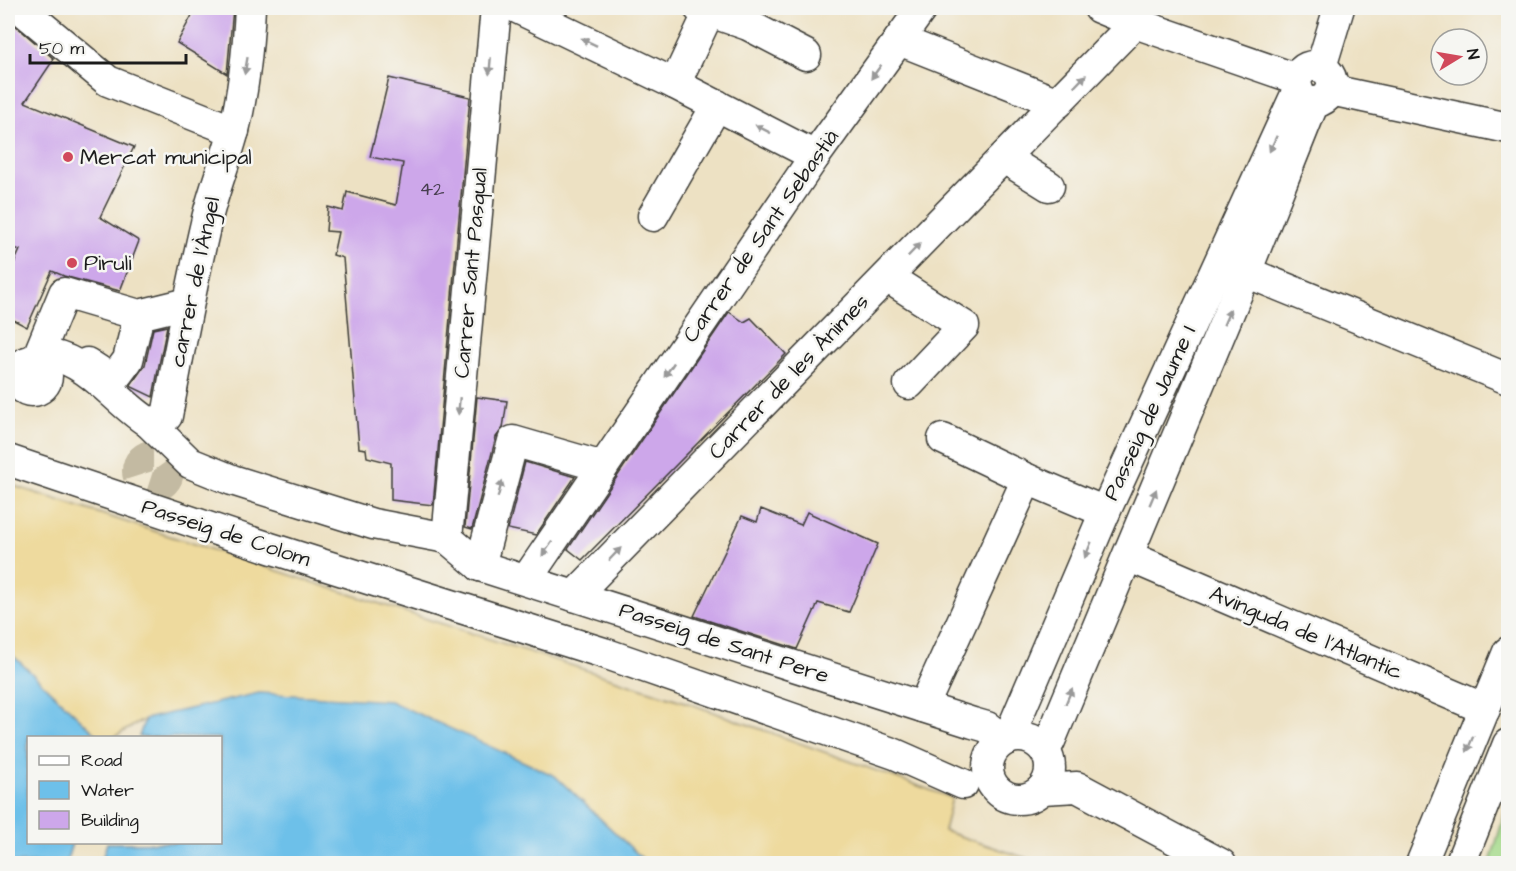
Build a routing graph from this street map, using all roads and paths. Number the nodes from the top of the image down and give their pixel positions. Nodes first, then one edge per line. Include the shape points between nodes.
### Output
1 (20, 8) edge
2 (250, 8) edge
3 (496, 8) edge
4 (517, 8) edge
5 (922, 8) edge
6 (1099, 8) edge
7 (1339, 8) edge
8 (704, 10) edge
9 (1135, 23) junction
10 (899, 40) junction
11 (806, 56) dead end
12 (675, 84) junction
13 (1312, 86) junction
14 (1058, 103) junction
15 (717, 105) junction
16 (1509, 128) edge
17 (234, 131) junction
18 (815, 156) junction
19 (1004, 158) junction
20 (1049, 186) dead end
21 (653, 216) dead end
22 (1246, 272) junction
23 (887, 277) junction
24 (188, 303) junction
25 (139, 315) junction
26 (29, 360) edge
27 (1509, 379) edge
28 (909, 384) dead end
29 (158, 419) junction
30 (943, 439) dead end
31 (8, 460) edge
32 (603, 467) junction
33 (1027, 479) junction
34 (1105, 512) junction
35 (447, 538) junction
36 (1128, 556) junction
37 (480, 566) junction
38 (525, 580) junction
39 (574, 596) junction
40 (446, 603) joint
41 (1509, 652) edge
42 (923, 707) junction
43 (1485, 709) junction
44 (1000, 736) junction
45 (1509, 744) edge
46 (1046, 753) junction
47 (963, 784) dead end
48 (1074, 787) junction
49 (1042, 789) junction
50 (1221, 864) edge
51 (1421, 864) edge
52 (1460, 864) edge

1 - 17 street via 108,81
2 -> 17 street, carrer de l'Àngel via 248,55
3 -> 35 street, Carrer Sant Pasqual
12 -> 4 street
5 - 10 street, Carrer de Sant Sebastià
6 - 9 street
7 - 13 street
8 - 11 street via 748,25
8 - 12 street
9 - 13 street
14 -> 9 street, Carrer de les Ànimes
10 - 14 street
10 -> 18 street, Carrer de Sant Sebastià
12 - 15 street
13 - 16 street
13 - 22 street, Passeig de Jaume I
13 -> 34 street, Passeig de Jaume I
14 - 19 street, Carrer de les Ànimes
18 -> 15 street
15 - 21 street
17 - 24 street, carrer de l'Àngel via 207,220
18 -> 32 street, Carrer de Sant Sebastià
19 - 20 street
23 -> 19 street, Carrer de les Ànimes
22 - 27 street
36 -> 22 street, Passeig de Jaume I
23 - 28 street, Carrer de les Ànimes via 964,326
39 -> 23 street, Carrer de les Ànimes
24 - 25 street
24 - 29 street, carrer de l'Àngel
25 - 26 street via 64,293
25 - 26 street via 128,360 113,380
26 - 29 street via 66,358 134,413
29 - 35 street via 190,463 373,524
30 - 33 street
31 - 40 street, Passeig de Colom
37 -> 32 street via 513,441
32 -> 38 street, Carrer de Sant Sebastià
33 - 34 street
33 - 42 street
34 -> 44 street, Passeig de Jaume I
35 - 37 street, Passeig de Sant Pere
36 - 43 street, Avinguda de l'Atlantic
46 -> 36 street, Passeig de Jaume I
37 - 38 street, Passeig de Sant Pere
38 - 39 street, Passeig de Sant Pere
39 - 42 street, Passeig de Sant Pere
40 - 47 street, Passeig de Sant Pere via 896,754
41 - 43 street
42 - 44 street, Passeig de Sant Pere
43 -> 51 street
44 - 46 street via 1030,739
44 - 49 street via 989,763 995,787 1018,799 1031,797
45 - 52 street
46 - 48 street
46 - 49 street via 1049,776
48 - 49 street
48 - 50 street

